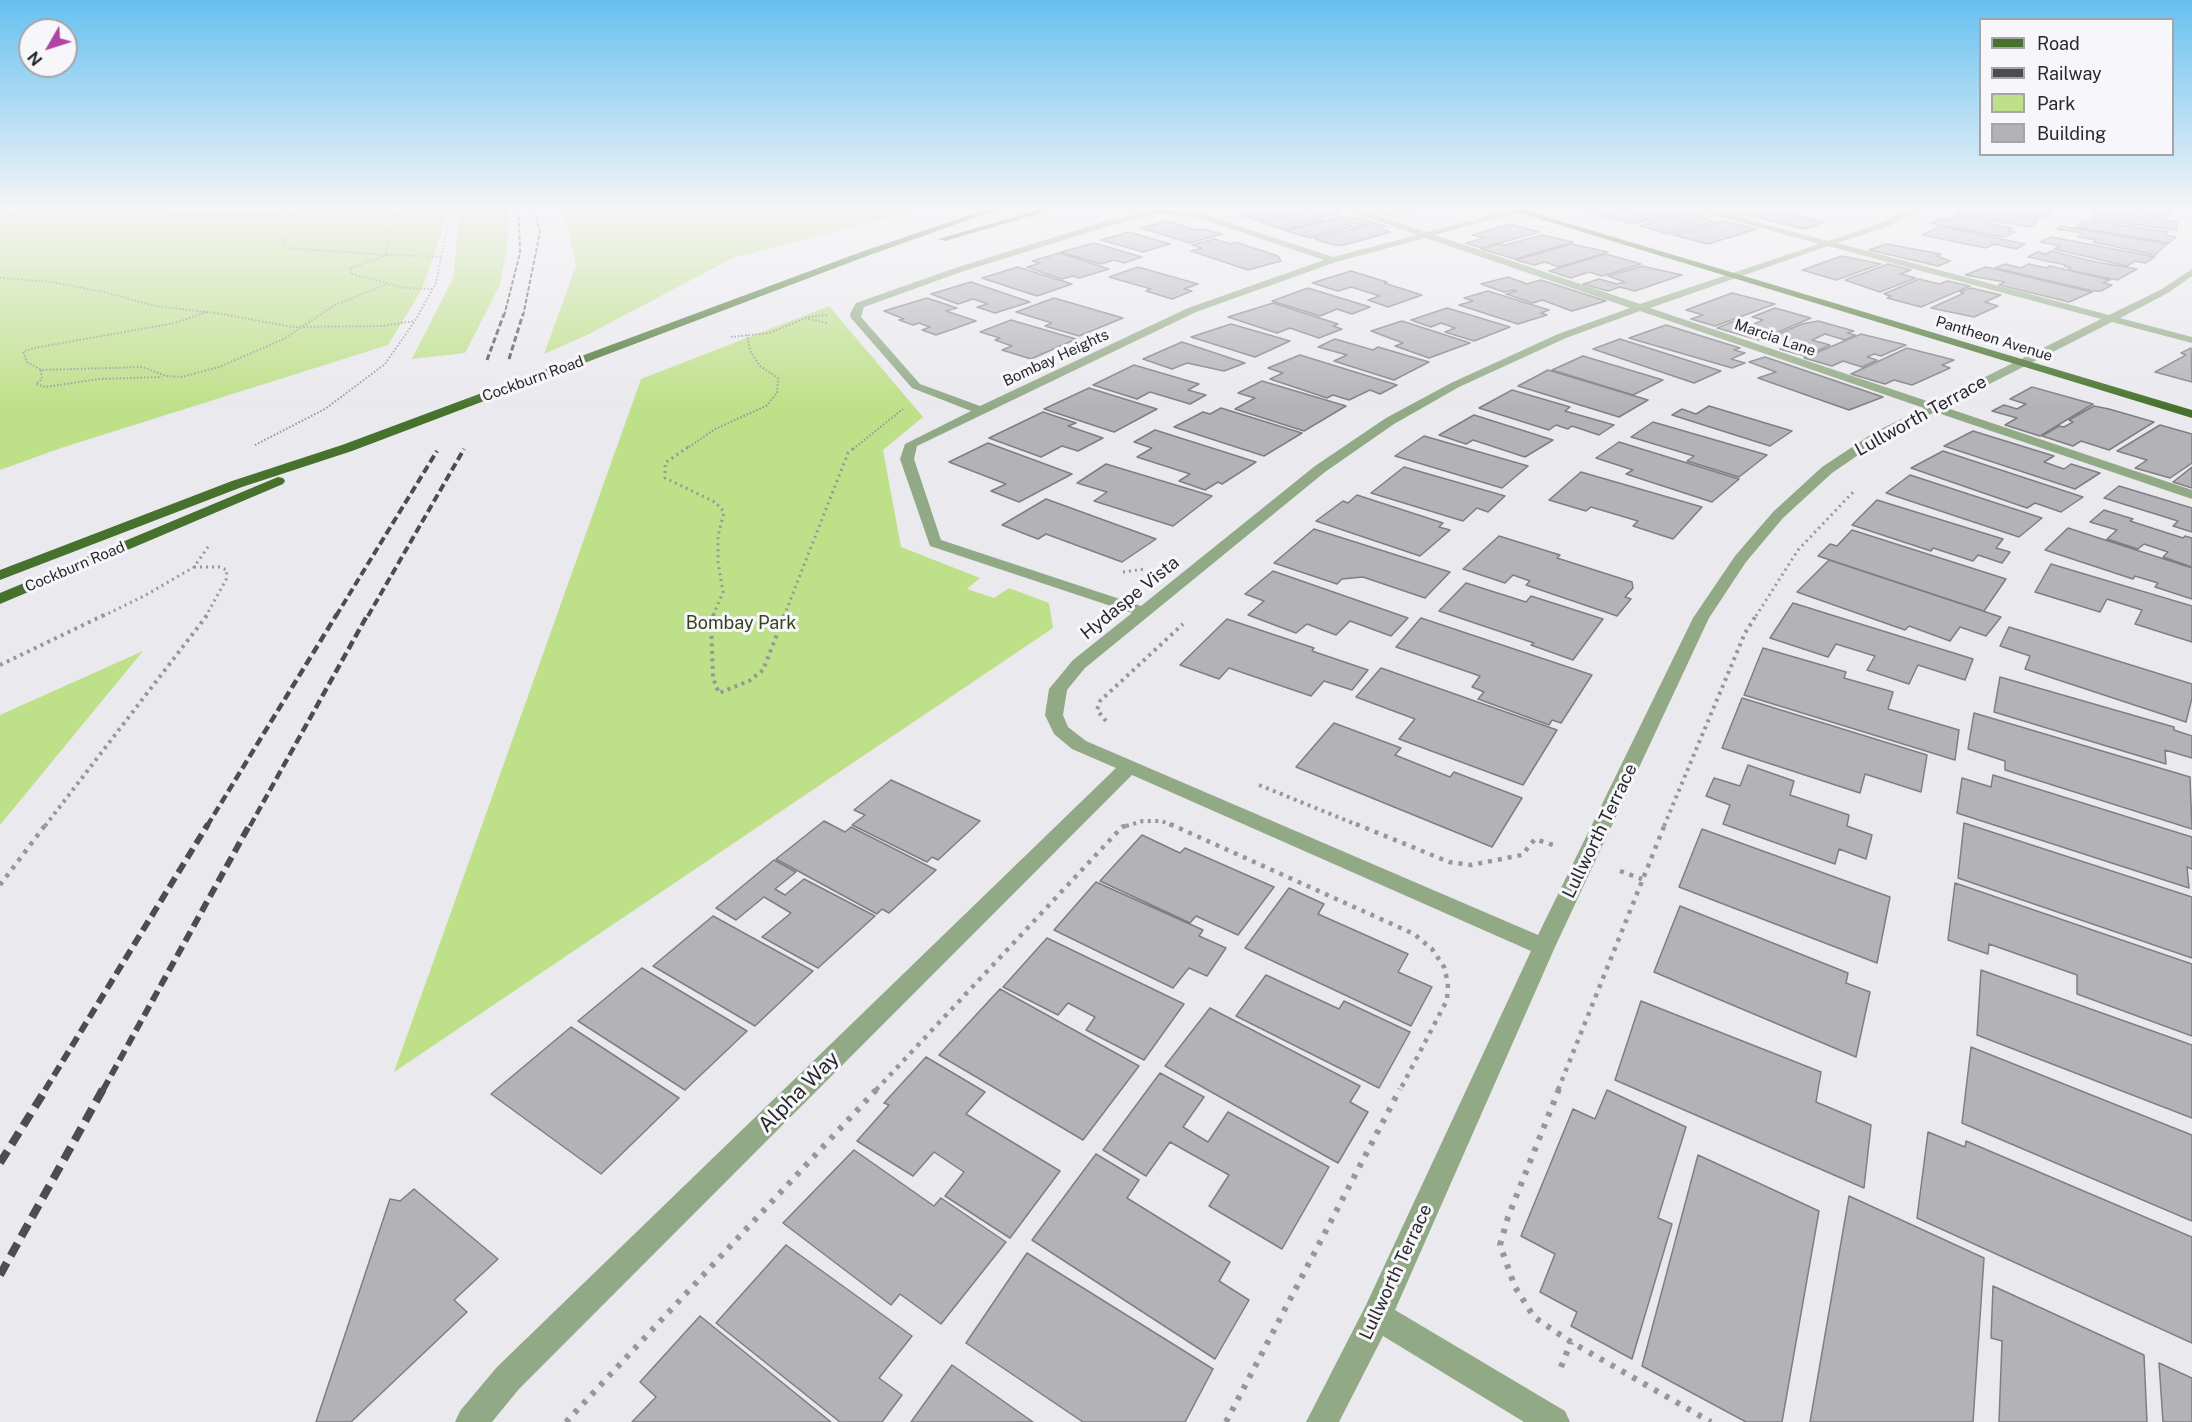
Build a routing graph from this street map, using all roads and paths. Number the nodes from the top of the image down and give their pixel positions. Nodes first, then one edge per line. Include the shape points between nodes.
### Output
1 (356, 275) edge
2 (438, 275) edge
3 (808, 275) edge
4 (827, 275) edge
5 (943, 275) edge
6 (1285, 275) edge
7 (1544, 275) edge
8 (1736, 275) edge
9 (1745, 275) edge
10 (1948, 275) edge
11 (2187, 275) edge
12 (0, 278) edge
13 (387, 284) junction
14 (432, 289) junction
15 (1639, 308) junction
16 (718, 310) junction
17 (207, 312) junction
18 (829, 315) dead end
19 (2110, 318) junction
20 (415, 321) junction
21 (301, 327) junction
22 (747, 335) junction
23 (724, 337) dead end
24 (2192, 340) edge
25 (2027, 359) junction
26 (41, 370) junction
27 (166, 376) junction
28 (2192, 403) edge
29 (910, 404) dead end
30 (1932, 407) junction
31 (979, 410) junction
32 (2192, 414) edge
33 (251, 447) dead end
34 (347, 448) junction
35 (1864, 483) dead end
36 (2192, 495) edge
37 (214, 540) dead end
38 (194, 567) junction
39 (1148, 568) dead end
40 (1118, 572) dead end
41 (0, 575) edge
42 (0, 599) edge
43 (1144, 612) junction
44 (1189, 618) dead end
45 (0, 665) edge
46 (1112, 726) dead end
47 (1130, 766) junction
48 (1252, 782) dead end
49 (1557, 847) dead end
50 (1620, 871) dead end
51 (1642, 879) junction
52 (0, 885) edge
53 (1544, 947) junction
54 (1377, 1316) junction
55 (1571, 1342) junction
56 (1561, 1367) dead end
57 (471, 1422) edge
58 (566, 1422) edge
59 (1226, 1422) edge
60 (1322, 1422) edge
61 (1554, 1422) edge
62 (1712, 1422) edge

1 - 13 path
2 - 14 path
3 - 16 main road, Cockburn Road
4 - 16 main road, Cockburn Road
5 - 31 street via 860,305 856,318 916,386
6 - 31 street, Bombay Heights via 1192,310
7 - 15 street, Marcia Lane
8 - 15 street, Hydaspe Vista
9 - 25 main road, Pantheon Avenue
10 - 19 street
11 - 19 street, Lullworth Terrace
12 - 17 path via 52,282 155,306
13 - 14 path
13 - 21 path via 333,306
14 - 20 path
15 - 30 street, Marcia Lane
15 - 43 street, Hydaspe Vista via 1562,336 1466,380 1390,421 1320,469
16 - 34 main road, Cockburn Road
17 - 21 path
17 - 26 path via 128,333 23,351 27,362
18 - 22 path via 809,317 769,333
19 - 24 street
19 - 25 street, Lullworth Terrace
20 - 21 path via 382,326
20 - 33 path via 385,364 325,409
21 - 27 path via 284,339 219,367 182,377
22 - 23 path
22 - 29 path via 750,351 760,366 778,378 777,393 766,406 715,429 664,463 665,478 715,502 724,512 718,536 723,592 711,621 713,678 719,693 749,681 763,670 848,453
25 - 28 main road, Pantheon Avenue
25 - 30 street, Lullworth Terrace
25 - 32 main road, Pantheon Avenue
26 - 27 path via 142,367
26 - 27 path via 42,380 36,384 45,387 99,379
30 - 36 street, Marcia Lane
30 - 53 street, Lullworth Terrace via 1879,435 1827,470 1778,515 1740,558 1701,618
31 - 43 street, Bombay Heights via 911,444 907,459 935,543
34 - 41 main road, Cockburn Road via 237,484
34 - 42 main road, Cockburn Road via 251,494
35 - 51 path via 1797,550 1745,633
37 - 38 path
38 - 45 path via 146,595
38 - 52 path via 227,570 210,611
39 - 40 path
43 - 47 street, Hydaspe Vista via 1079,664 1058,689 1054,715 1060,730 1079,745
44 - 46 path via 1100,701 1097,710
47 - 53 street, Hydaspe Vista
47 - 57 street, Alpha Way via 508,1378
48 - 49 path via 1449,862 1471,865 1522,855 1535,839
50 - 51 path
51 - 55 path via 1500,1245 1515,1287 1534,1317
53 - 54 street, Lullworth Terrace
54 - 60 street, Lullworth Terrace
54 - 61 street
55 - 56 path
55 - 62 path
58 - 59 path via 1122,827 1143,821 1162,821 1414,934 1432,949 1444,967 1448,983 1447,999

